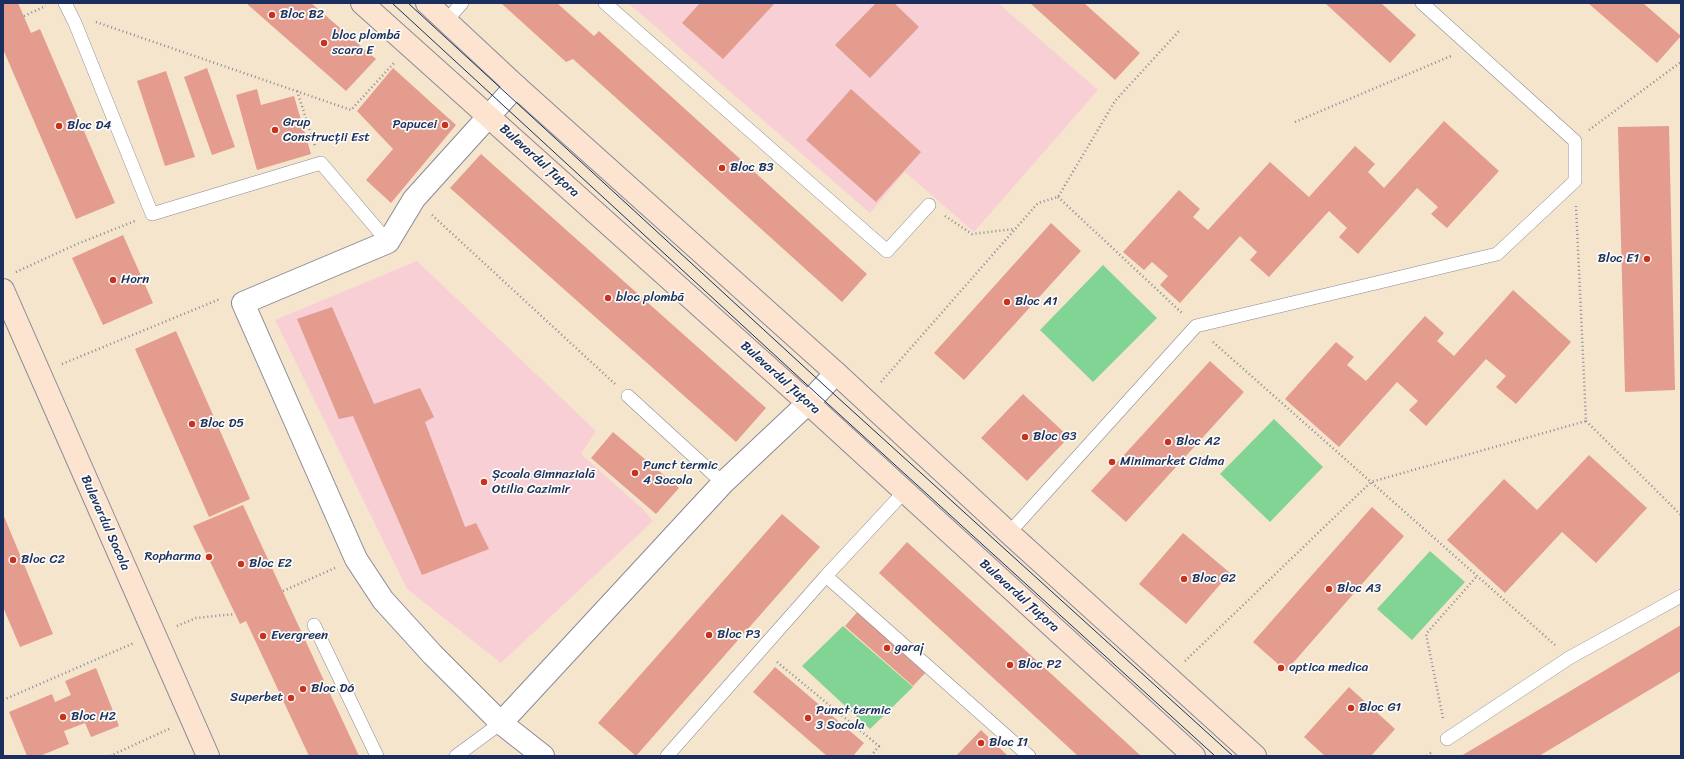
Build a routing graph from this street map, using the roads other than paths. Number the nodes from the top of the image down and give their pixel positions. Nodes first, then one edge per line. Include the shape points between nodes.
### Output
1 (65, 3) edge
2 (362, 3) edge
3 (427, 3) edge
4 (462, 3) edge
5 (605, 3) edge
6 (1422, 3) edge
7 (446, 21) junction
8 (516, 86) junction
9 (488, 116) junction
10 (929, 205) road end
11 (388, 242) junction
12 (6, 282) edge
13 (836, 373) junction
14 (628, 396) road end
15 (808, 403) junction
16 (722, 483) junction
17 (905, 492) junction
18 (1009, 534) junction
19 (826, 576) junction
20 (1681, 596) edge
21 (314, 625) dead end
22 (501, 723) junction
23 (1448, 739) road end
24 (208, 756) edge
25 (376, 756) edge
26 (456, 756) edge
27 (543, 756) edge
28 (667, 756) edge
29 (1028, 756) edge
30 (1194, 756) edge
31 (1255, 756) edge

1 - 11 lane via 75,22 152,214 321,164
2 - 9 main road, Bulevardul Țuțora
3 - 7 main road
4 - 7 lane
5 - 10 lane via 887,252
6 - 18 lane via 1574,141 1575,182 1497,254 1196,326
7 - 8 main road
8 - 9 street
8 - 13 main road
9 - 11 street via 414,199
9 - 15 main road, Bulevardul Țuțora
11 - 22 street via 243,303 356,559 383,600
12 - 24 main road, Bulevardul Socola via 40,373
13 - 15 street
13 - 18 main road
14 - 16 lane
15 - 16 street
15 - 17 main road, Bulevardul Țuțora
16 - 22 street
17 - 19 lane
17 - 30 main road, Bulevardul Țuțora
18 - 31 main road
19 - 28 lane
19 - 29 lane
20 - 23 lane via 1569,658
21 - 25 lane
22 - 26 lane
22 - 27 street

